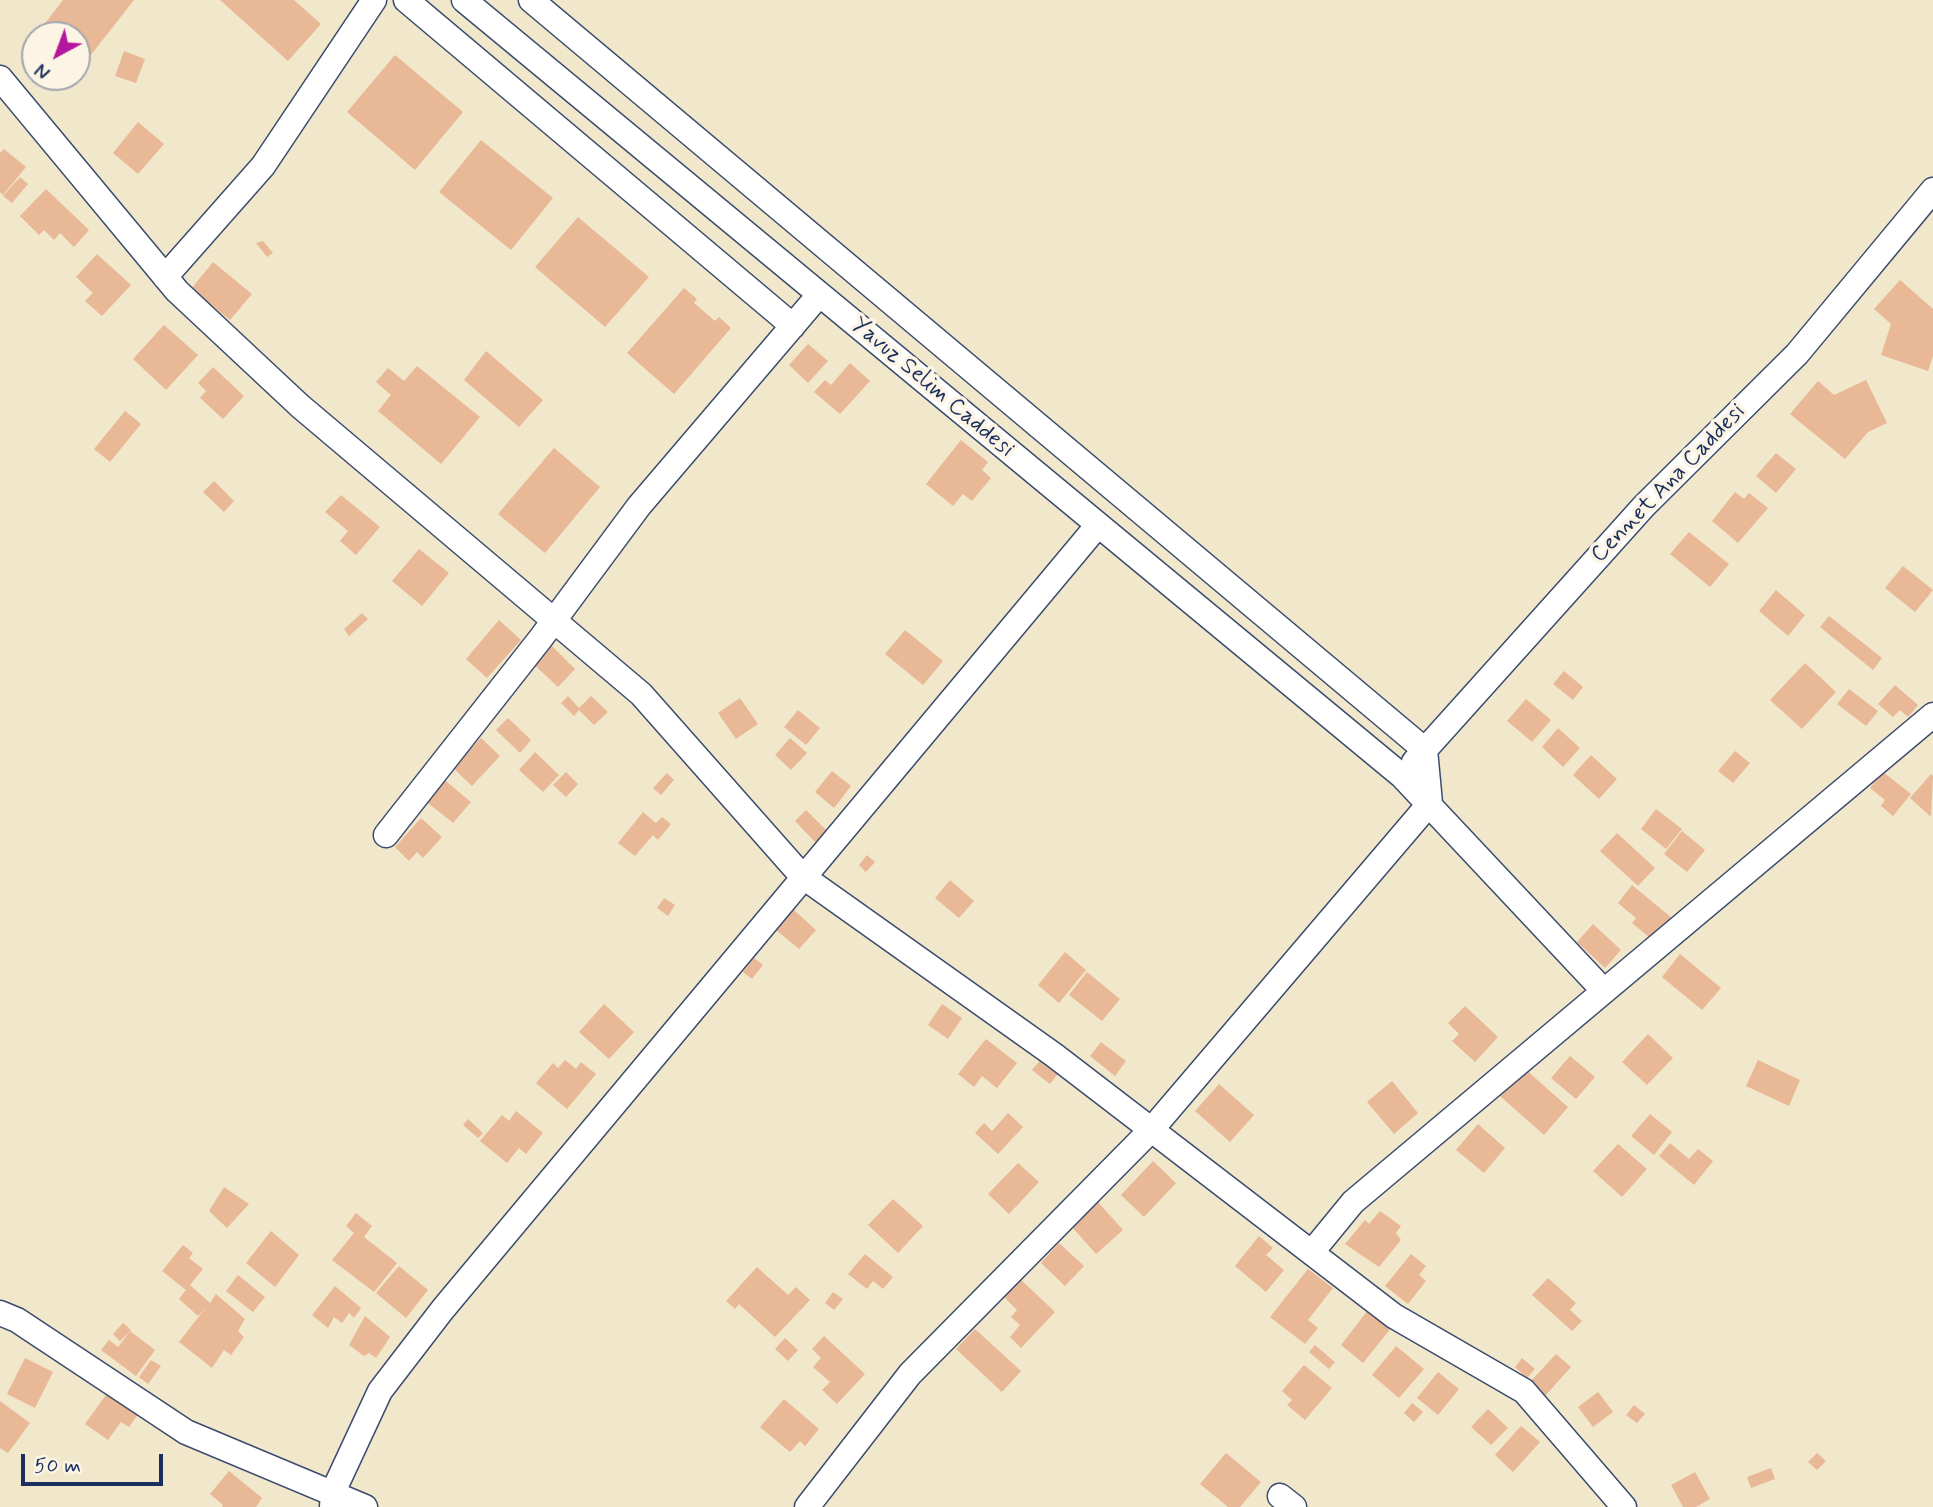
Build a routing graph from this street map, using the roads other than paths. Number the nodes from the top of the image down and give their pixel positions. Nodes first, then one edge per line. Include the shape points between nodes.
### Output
1 (374, 0) edge
2 (406, 0) edge
3 (464, 0) edge
4 (531, 0) edge
5 (0, 78) edge
6 (1933, 190) edge
7 (165, 276) junction
8 (819, 295) junction
9 (793, 326) junction
10 (1098, 525) junction
11 (553, 620) junction
12 (1933, 715) edge
13 (1425, 750) junction
14 (1402, 776) junction
15 (1430, 803) junction
16 (386, 835) dead end
17 (802, 876) junction
18 (1603, 990) junction
19 (1152, 1129) junction
20 (1312, 1252) junction
21 (0, 1313) edge
22 (332, 1499) edge
23 (1618, 1504) edge
24 (365, 1507) edge
25 (807, 1507) edge

1 - 7 street via 263,166
2 - 9 street
3 - 8 street, Yavuz Selim Caddesi
4 - 13 street, Yavuz Selim Caddesi
5 - 7 street
6 - 13 street, Cennet Ana Caddesi via 1797,354 1644,506
7 - 11 street via 300,406
8 - 9 street
8 - 10 street, Yavuz Selim Caddesi
9 - 11 street via 639,506
10 - 14 street, Yavuz Selim Caddesi
10 - 17 street
11 - 16 street
11 - 17 street via 641,694
12 - 18 street
13 - 14 street, Cennet Ana Caddesi
13 - 15 street
14 - 15 street, Yavuz Selim Caddesi
15 - 18 street, Yavuz Selim Caddesi
15 - 19 street
17 - 19 street
17 - 22 street via 380,1391
18 - 20 street via 1353,1202
19 - 20 street
19 - 25 street via 910,1374
20 - 23 street via 1394,1316 1524,1391
21 - 22 street via 186,1432
22 - 24 street

